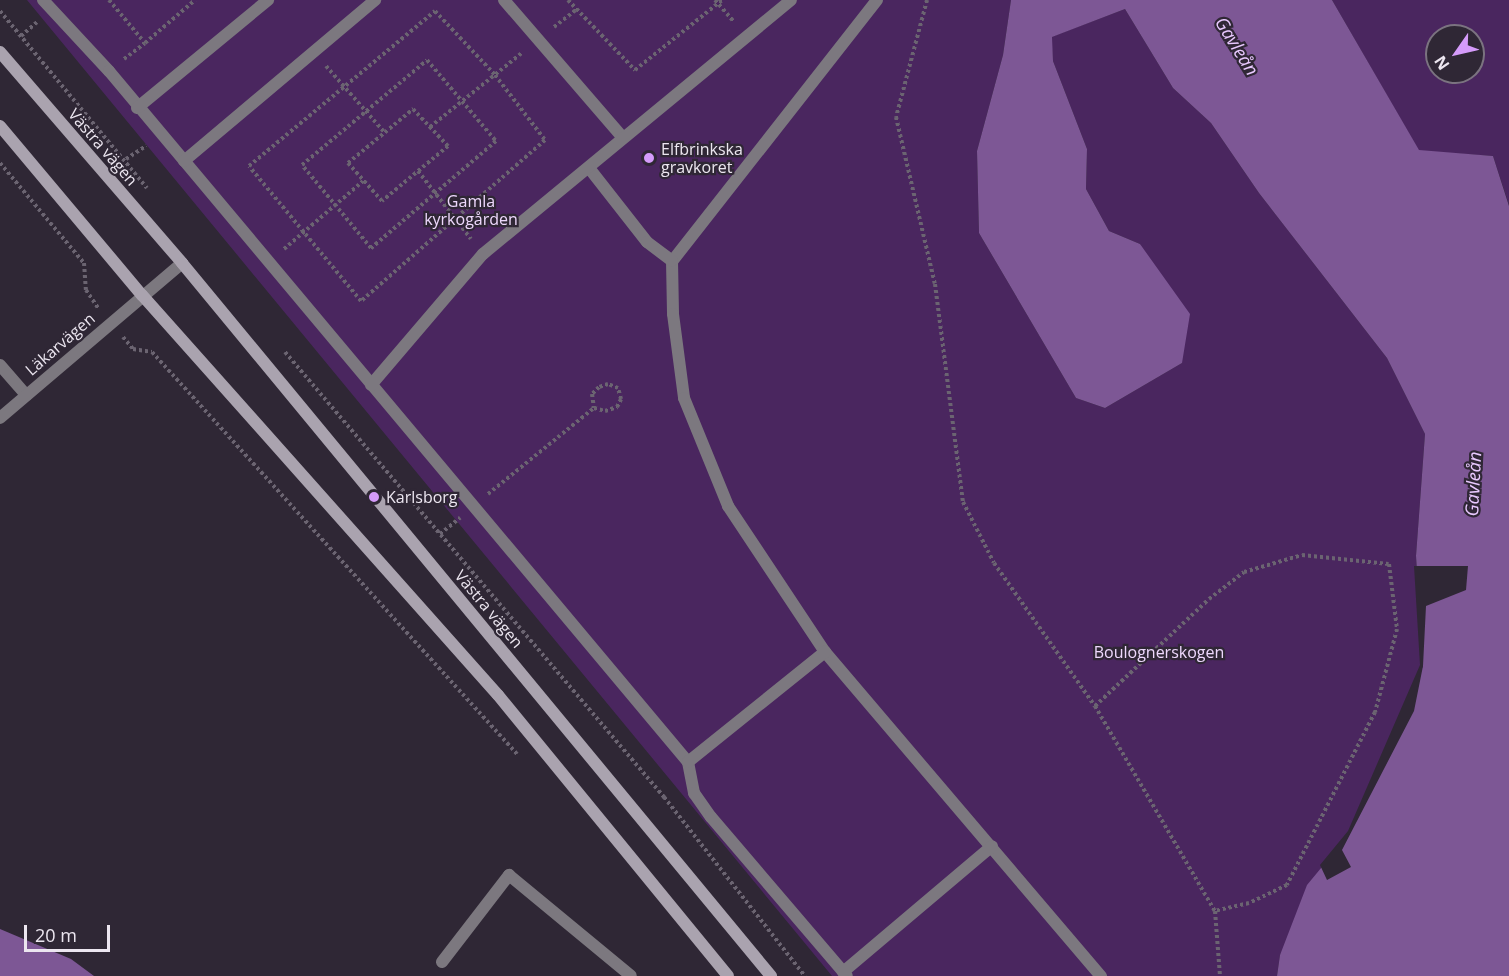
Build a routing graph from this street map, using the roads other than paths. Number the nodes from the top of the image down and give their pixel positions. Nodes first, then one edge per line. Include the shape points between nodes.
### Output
1 (43, 0) edge
2 (268, 0) edge
3 (375, 0) edge
4 (504, 0) edge
5 (791, 0) edge
6 (877, 0) edge
7 (0, 52) edge
8 (137, 108) junction
9 (0, 126) edge
10 (623, 138) junction
11 (184, 161) junction
12 (589, 168) junction
13 (672, 261) junction
14 (182, 263) junction
15 (142, 295) junction
16 (0, 364) edge
17 (372, 385) junction
18 (26, 395) junction
19 (0, 418) edge
20 (825, 652) junction
21 (688, 762) junction
22 (992, 846) junction
23 (442, 962) dead end
24 (845, 974) edge
25 (631, 976) edge
26 (728, 976) edge
27 (771, 976) edge
28 (1101, 976) edge

1 - 8 street
2 - 8 street
3 - 11 street
4 - 10 street
5 - 10 street
6 - 13 street
7 - 14 main road, Västra vägen
8 - 11 street
9 - 15 main road
10 - 12 street
11 - 17 street
12 - 13 street via 647,243
12 - 17 street via 483,254
13 - 20 street via 673,314 684,398 728,506
14 - 15 street
14 - 27 main road, Västra vägen
15 - 18 street, Läkarvägen
15 - 26 main road via 498,696
16 - 18 street
17 - 21 street
18 - 19 street, Läkarvägen
20 - 21 street
20 - 22 street
21 - 24 street via 694,793 711,817
22 - 24 street
22 - 28 street
23 - 25 street via 510,875

